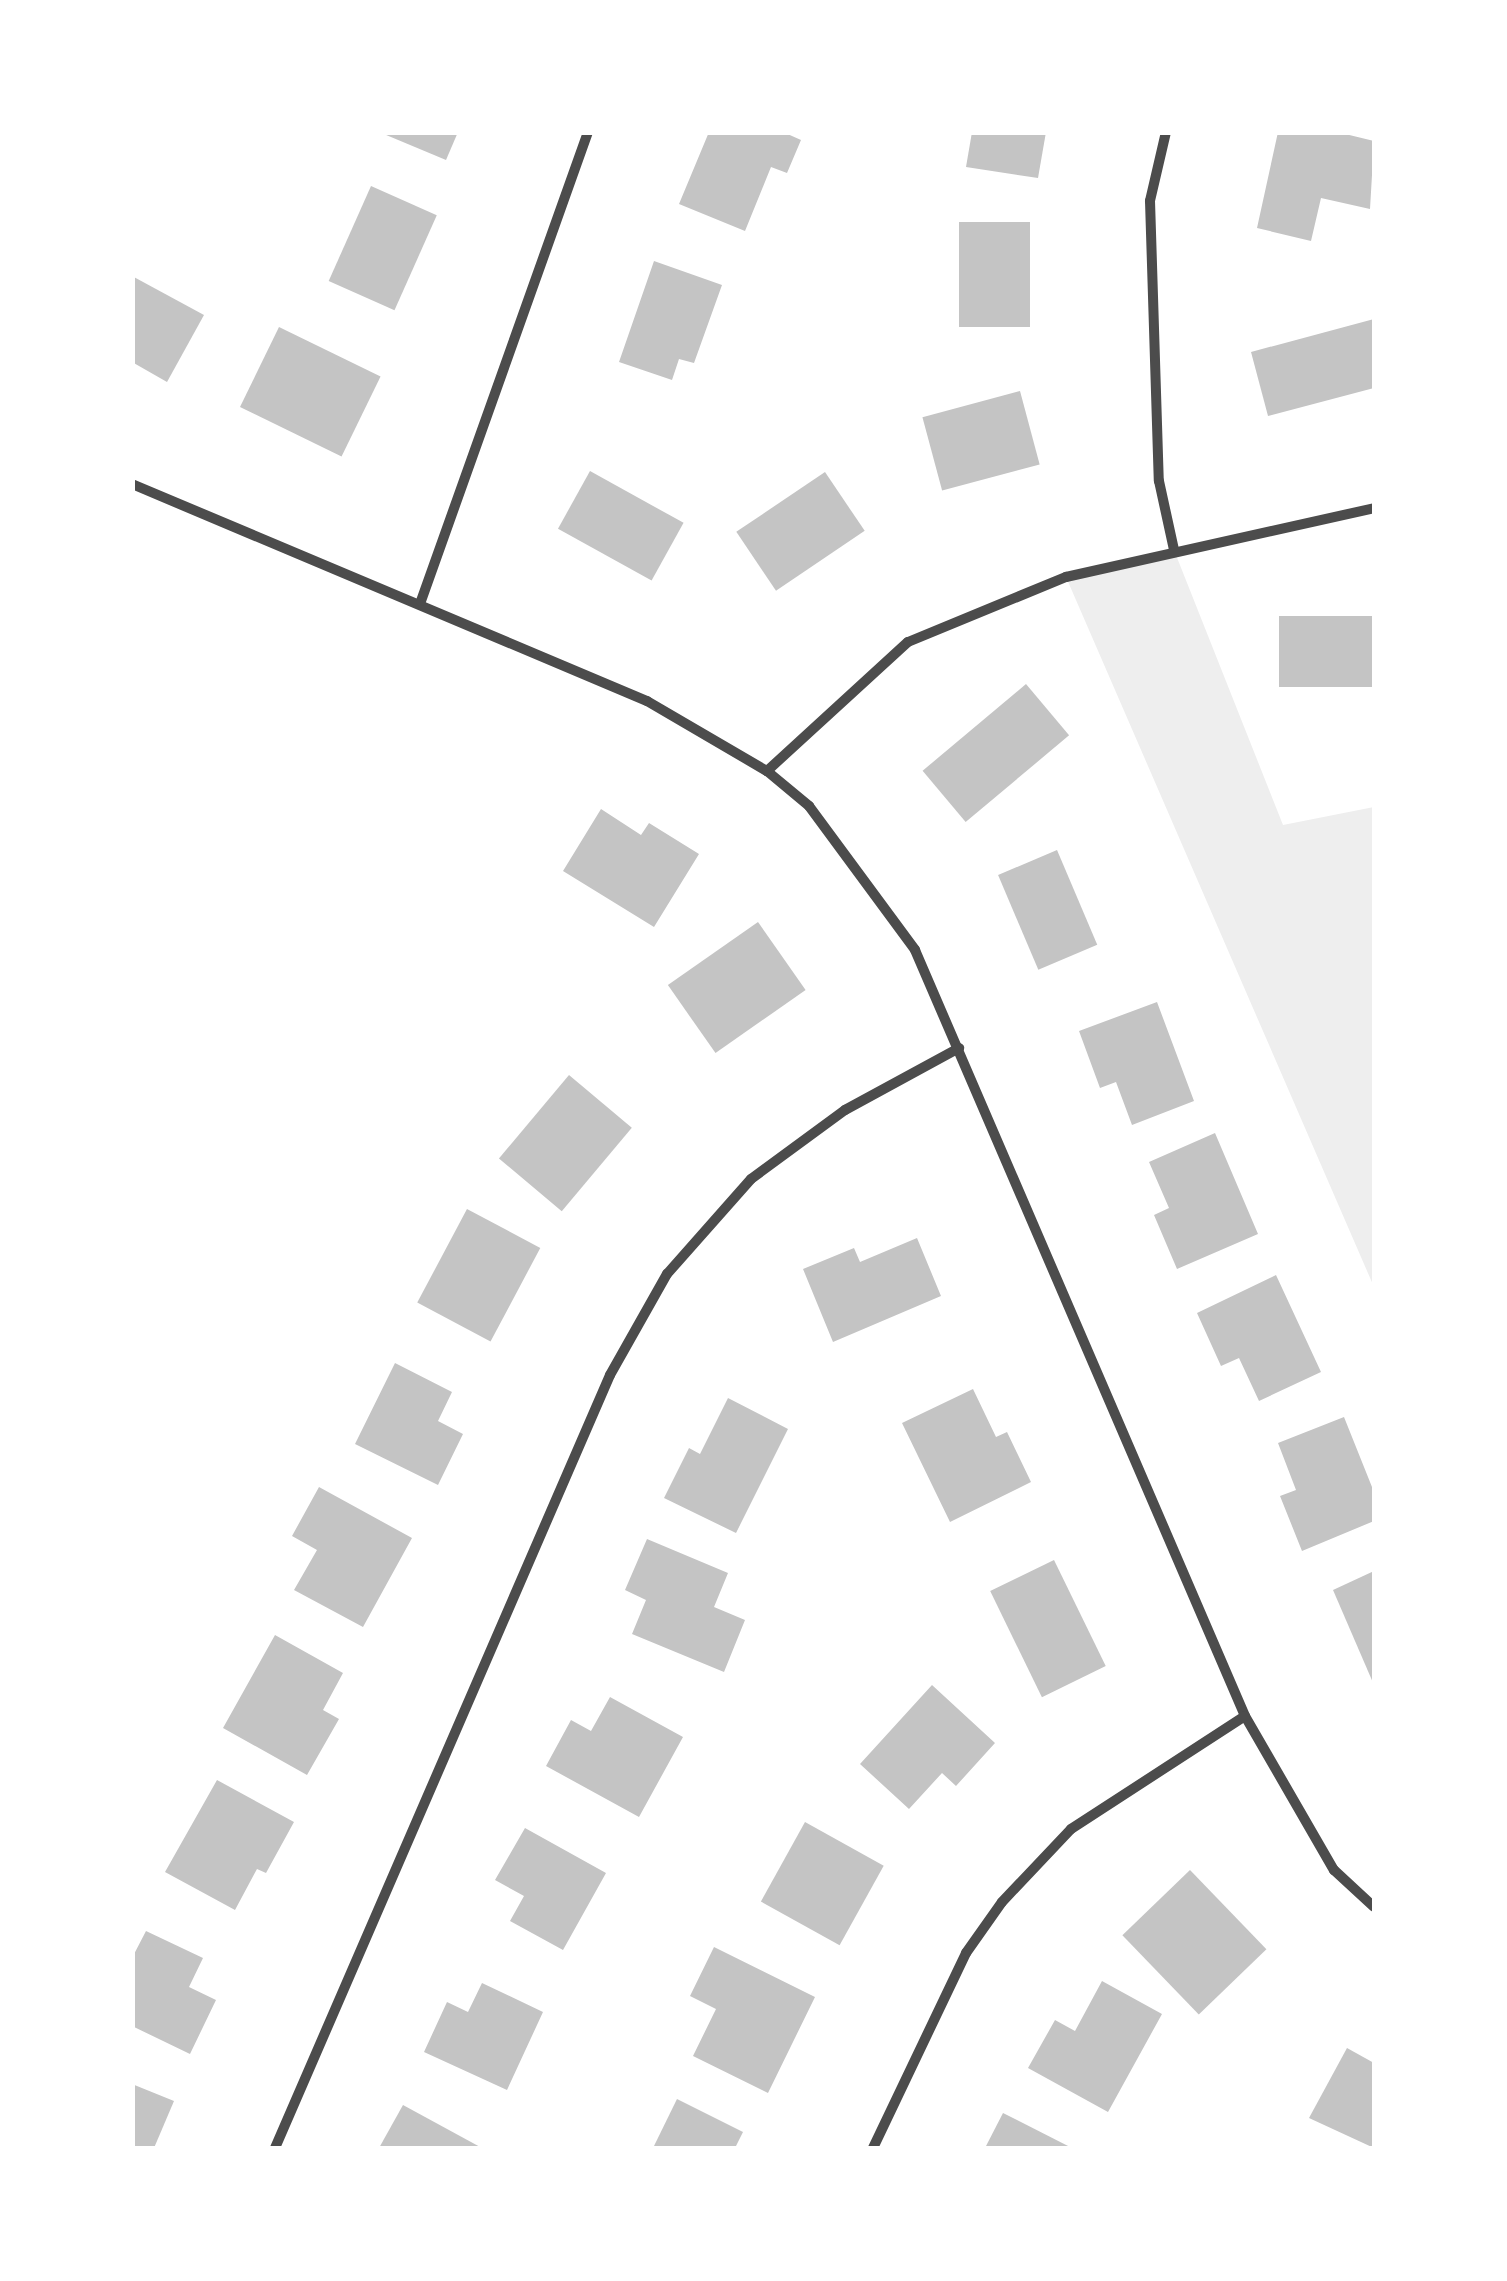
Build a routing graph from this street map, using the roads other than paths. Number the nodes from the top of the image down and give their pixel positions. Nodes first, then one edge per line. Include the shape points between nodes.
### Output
1 (588, 132) edge
2 (1166, 132) edge
3 (132, 484) edge
4 (1374, 508) edge
5 (1174, 550) junction
6 (420, 601) junction
7 (767, 771) junction
8 (959, 1048) junction
9 (1245, 1716) junction
10 (1374, 1907) edge
11 (275, 2148) edge
12 (873, 2148) edge

1 - 6 street
2 - 5 street via 1150,202 1159,482
3 - 6 street
4 - 5 street
5 - 7 street via 1066,577 908,642
6 - 7 street via 647,701
7 - 8 street via 809,806 915,950
8 - 9 street
8 - 11 street via 845,1110 751,1179 667,1274 610,1375
9 - 10 street via 1334,1870
9 - 12 street via 1070,1829 1002,1902 966,1953

